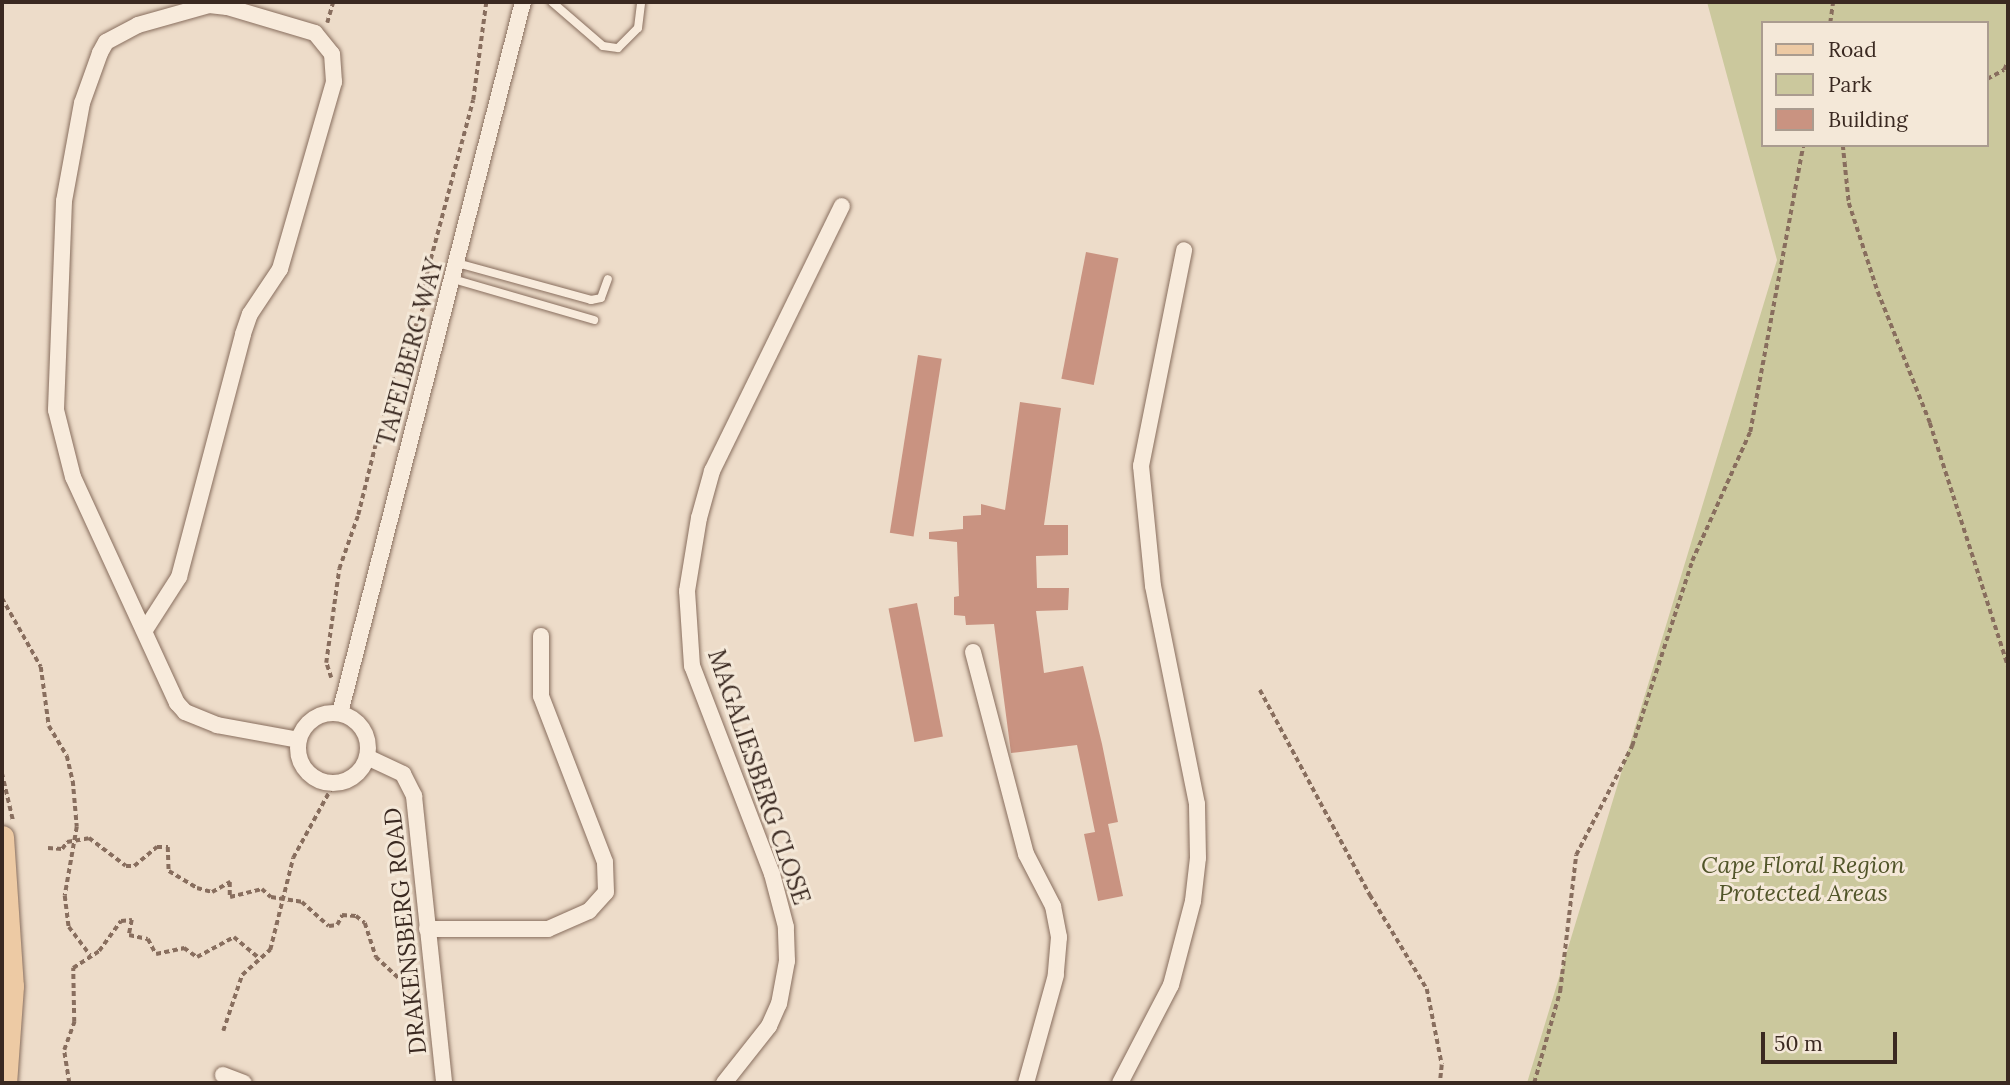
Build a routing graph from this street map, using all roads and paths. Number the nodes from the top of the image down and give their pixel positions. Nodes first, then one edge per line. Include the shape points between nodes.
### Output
1 (486, 2) edge
2 (523, 2) edge
3 (552, 2) edge
4 (641, 2) edge
5 (1833, 2) edge
6 (1830, 21) edge
7 (2008, 61) edge
8 (1989, 78) edge
9 (1803, 147) edge
10 (1843, 147) edge
11 (842, 206) dead end
12 (1184, 250) dead end
13 (455, 271) junction
14 (608, 279) dead end
15 (594, 320) dead end
16 (2, 598) edge
17 (145, 630) junction
18 (541, 636) dead end
19 (973, 652) dead end
20 (2008, 666) edge
21 (1260, 690) dead end
22 (345, 692) junction
23 (340, 713) junction
24 (299, 740) junction
25 (367, 757) junction
26 (334, 783) junction
27 (2, 837) edge
28 (76, 840) junction
29 (48, 848) dead end
30 (284, 896) junction
31 (427, 929) junction
32 (90, 955) junction
33 (259, 958) junction
34 (424, 1000) dead end
35 (223, 1031) dead end
36 (223, 1075) dead end
37 (5, 1083) edge
38 (69, 1083) edge
39 (244, 1083) edge
40 (444, 1083) edge
41 (724, 1083) edge
42 (1026, 1083) edge
43 (1120, 1083) edge
44 (1440, 1083) edge
45 (1534, 1083) edge

1 - 22 path via 472,100 424,284 429,293 389,390 358,515 339,569 326,663 332,683
2 - 13 street, TAFELBERG WAY
3 - 4 lane via 589,36 612,48 625,46 633,37
5 - 6 path
7 - 8 path via 2004,70
9 - 45 path via 1750,432 1692,561 1632,746 1576,855 1560,991
10 - 20 path via 1849,203 1878,292 1930,423
11 - 41 street, MAGALIESBERG CLOSE via 712,471 687,591 692,666 772,874 786,927 786,972 769,1026
12 - 43 street via 1141,466 1153,586 1198,804 1198,858 1193,901 1171,985
13 - 14 lane via 591,300 601,298
13 - 15 lane
13 - 22 street, TAFELBERG WAY
16 - 28 path via 41,667 49,726 67,756 73,781
17 - 17 street via 73,477 58,432 64,201 82,103 106,42 138,25 189,10 227,7 315,33 332,54 334,82 280,269 250,314 243,334 179,577
17 - 24 street via 185,712 217,724
18 - 31 street via 541,696 605,862 606,892 589,911 548,929
19 - 42 street via 1026,854 1053,906 1059,937 1056,975
21 - 44 path via 1370,895 1427,989 1443,1065
22 - 23 street, TAFELBERG WAY
23 - 24 street via 319,716
23 - 25 street via 366,734
24 - 26 street via 307,771
25 - 26 street via 356,775
25 - 31 street, DRAKENSBERG ROAD via 402,774 411,787
26 - 30 path via 293,858
27 - 37 main road via 12,986
28 - 29 path via 62,849
28 - 30 path via 97,842 126,866 134,866 157,847 168,847 169,871 197,888 212,892 230,882 230,897 262,889 271,897
28 - 32 path via 65,896 69,928
30 - 33 path via 270,950
30 - 34 path via 302,902 329,926 337,925 342,915 356,916 365,923 376,957
31 - 40 street, DRAKENSBERG ROAD
32 - 33 path via 121,921 132,920 128,935 154,943 156,954 184,948 197,957 234,937
32 - 38 path via 73,968 70,982 74,1021 64,1050
33 - 35 path via 243,975
36 - 39 street

